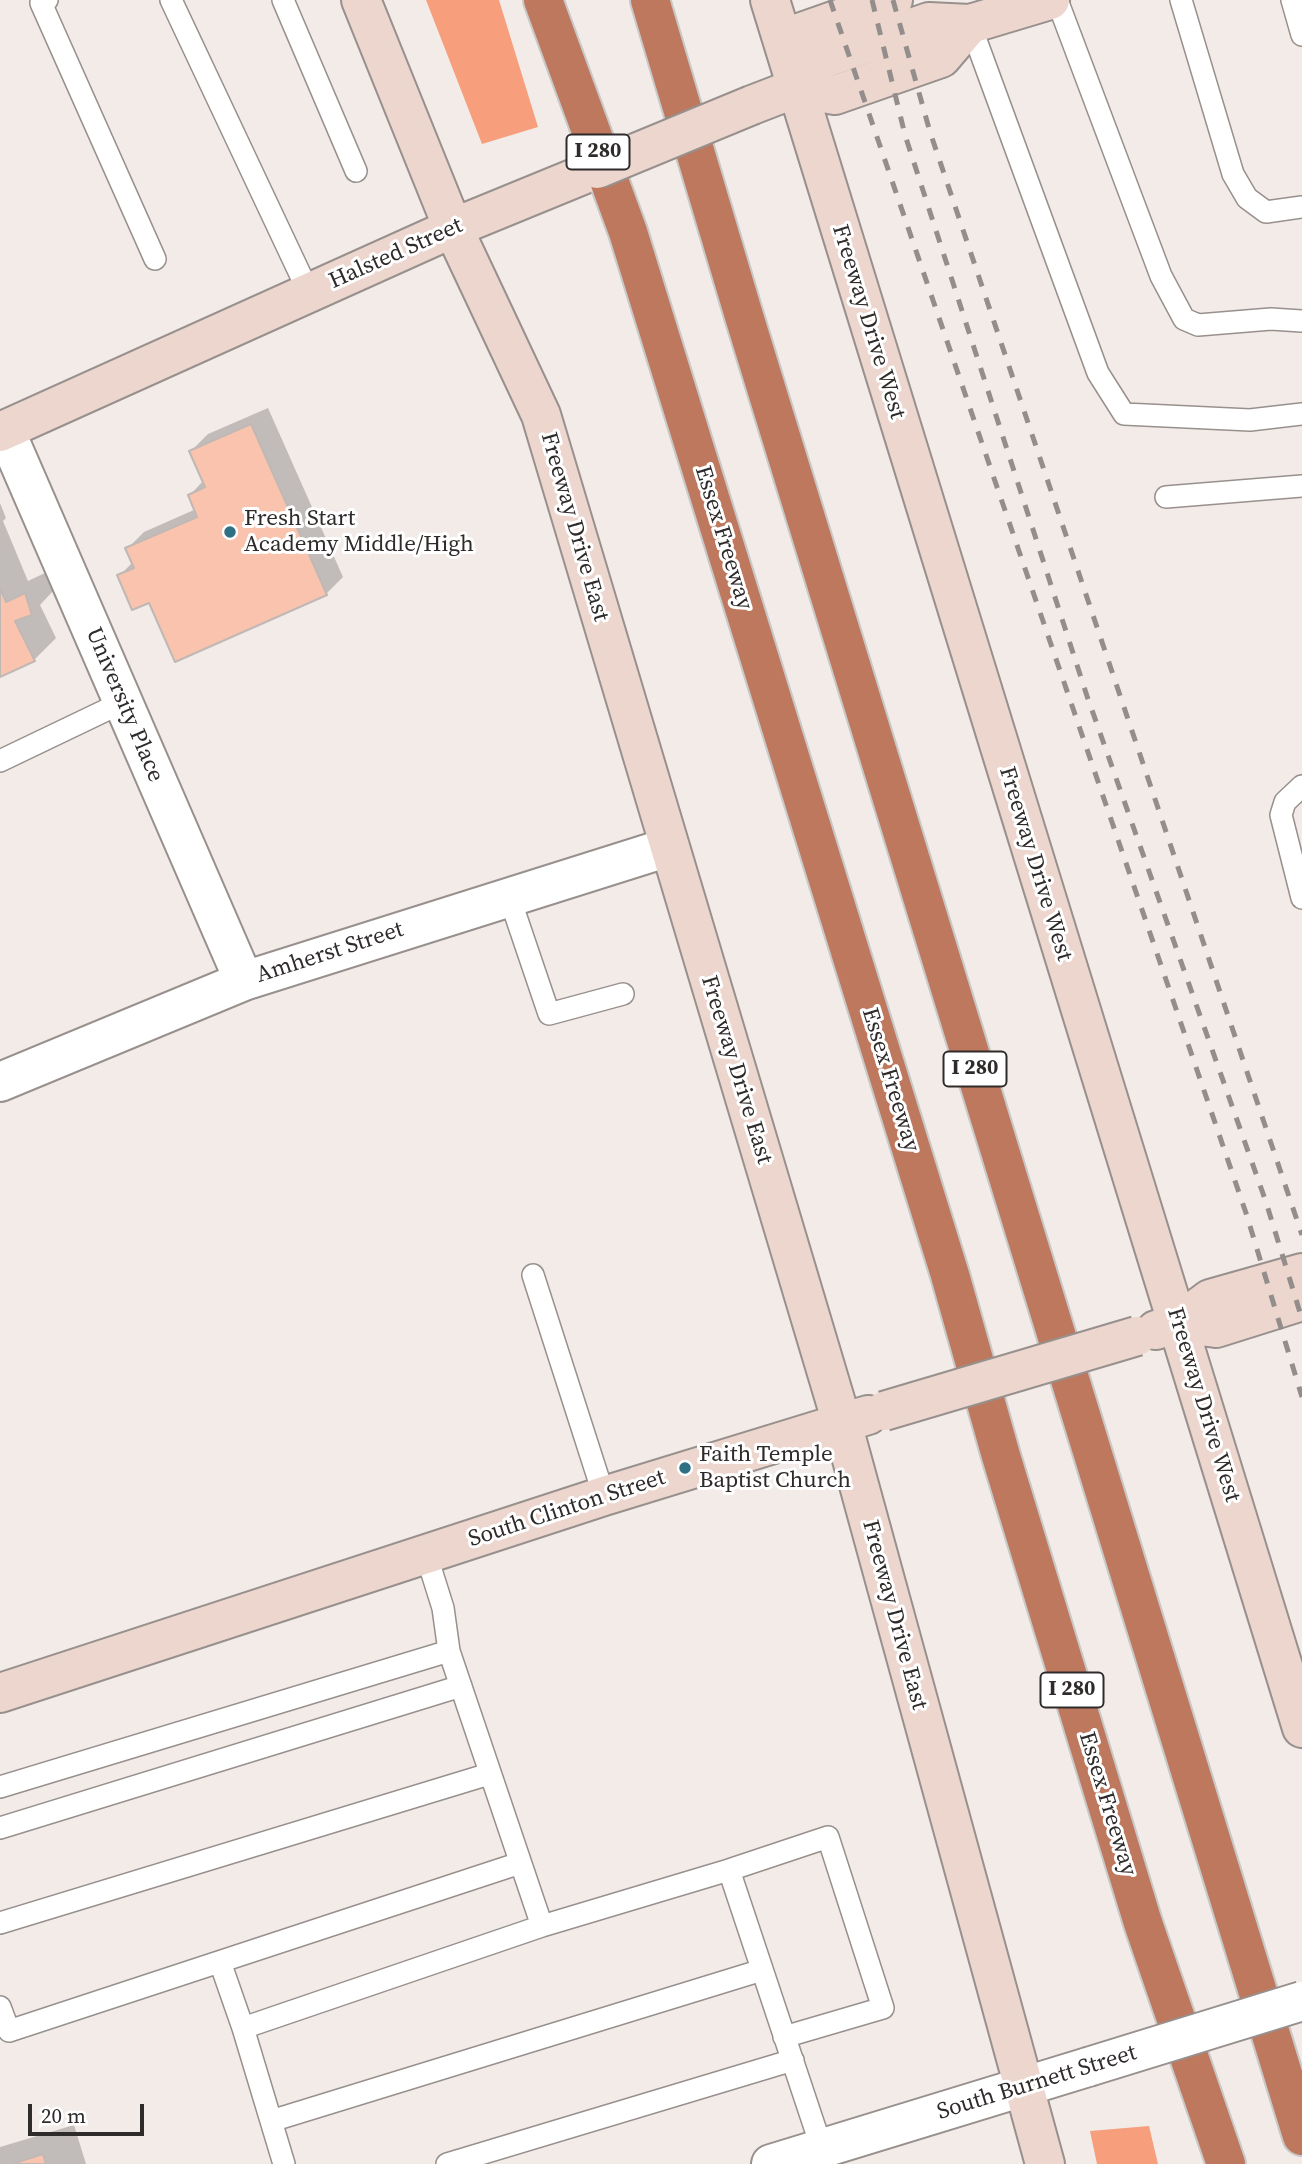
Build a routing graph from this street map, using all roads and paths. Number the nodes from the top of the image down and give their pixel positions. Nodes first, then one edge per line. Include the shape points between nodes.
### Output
1 (47, 0) edge
2 (171, 0) edge
3 (283, 0) edge
4 (361, 0) edge
5 (543, 0) edge
6 (650, 0) edge
7 (770, 0) edge
8 (893, 0) edge
9 (1050, 0) edge
10 (1057, 0) edge
11 (1181, 0) edge
12 (1292, 0) edge
13 (959, 8) edge
14 (1302, 35) edge
15 (782, 39) junction
16 (796, 88) junction
17 (356, 172) dead end
18 (1302, 208) edge
19 (453, 229) junction
20 (155, 259) dead end
21 (309, 293) junction
22 (1302, 321) edge
23 (1302, 414) edge
24 (3, 431) edge
25 (1302, 486) edge
26 (1166, 497) dead end
27 (123, 702) junction
28 (0, 761) edge
29 (1302, 786) edge
30 (668, 847) junction
31 (509, 896) junction
32 (1302, 898) edge
33 (244, 981) junction
34 (623, 994) dead end
35 (0, 1082) edge
36 (1302, 1273) edge
37 (533, 1275) dead end
38 (1302, 1301) edge
39 (1178, 1323) junction
40 (842, 1423) junction
41 (604, 1496) junction
42 (426, 1554) junction
43 (449, 1651) junction
44 (461, 1686) junction
45 (0, 1693) edge
46 (1302, 1728) edge
47 (489, 1773) junction
48 (0, 1787) edge
49 (0, 1828) edge
50 (520, 1863) junction
51 (729, 1870) junction
52 (0, 1923) edge
53 (542, 1926) junction
54 (220, 1962) junction
55 (762, 1970) junction
56 (1302, 2001) edge
57 (0, 2007) edge
58 (243, 2028) junction
59 (784, 2037) junction
60 (793, 2060) junction
61 (1026, 2087) junction
62 (271, 2121) junction
63 (1302, 2136) edge
64 (822, 2148) junction
65 (284, 2164) edge
66 (447, 2164) edge
67 (771, 2164) edge
68 (1045, 2164) edge
69 (1226, 2164) edge

1 - 20 lane via 41,3
2 - 21 lane
3 - 17 lane
4 - 19 main road, Freeway Drive East
5 - 69 highway, Essex Freeway / I 280 via 628,232 946,1262 1139,1910
6 - 63 highway, I 280
7 - 15 main road, Freeway Drive West
8 - 15 main road
9 - 13 main road, Halsted Street
10 - 22 lane via 1161,276 1184,319 1198,325
11 - 18 lane via 1233,174 1247,198 1266,212
12 - 14 lane
13 - 16 main road, Halsted Street via 822,59
13 - 23 lane via 1098,373 1124,414 1250,419
15 - 16 main road, Freeway Drive West
16 - 19 main road, Halsted Street, bridge
16 - 39 main road, Freeway Drive West
19 - 21 main road, Halsted Street
19 - 30 main road, Freeway Drive East via 541,415
21 - 24 main road, Halsted Street
24 - 27 street, University Place
25 - 26 lane
27 - 28 lane
27 - 33 street, University Place
29 - 32 lane via 1285,802 1280,816
30 - 31 street, Amherst Street
30 - 40 main road, Freeway Drive East
31 - 33 street, Amherst Street
31 - 34 lane via 550,1014
33 - 35 street, Amherst Street
36 - 39 main road, South Clinton Street via 1210,1299
37 - 41 lane
38 - 39 main road, South Clinton Street via 1216,1328
39 - 40 main road, South Clinton Street, bridge
39 - 46 main road, Freeway Drive West
40 - 41 main road, South Clinton Street
40 - 61 main road, Freeway Drive East
41 - 42 main road, South Clinton Street
42 - 43 lane via 443,1608
42 - 45 main road, South Clinton Street
43 - 44 lane
43 - 48 lane
44 - 47 lane
44 - 49 lane
47 - 50 lane
47 - 52 lane
50 - 53 lane
50 - 54 lane
51 - 53 lane
51 - 55 lane
51 - 59 lane via 828,1837 883,2008
53 - 58 lane
54 - 57 lane via 9,2031
54 - 58 lane
55 - 59 lane
55 - 62 lane
56 - 61 street, South Burnett Street, bridge
58 - 62 lane
59 - 60 lane
60 - 64 lane
60 - 66 lane
61 - 64 street, South Burnett Street
61 - 68 main road, Freeway Drive East
62 - 65 lane
64 - 67 street, South Burnett Street

